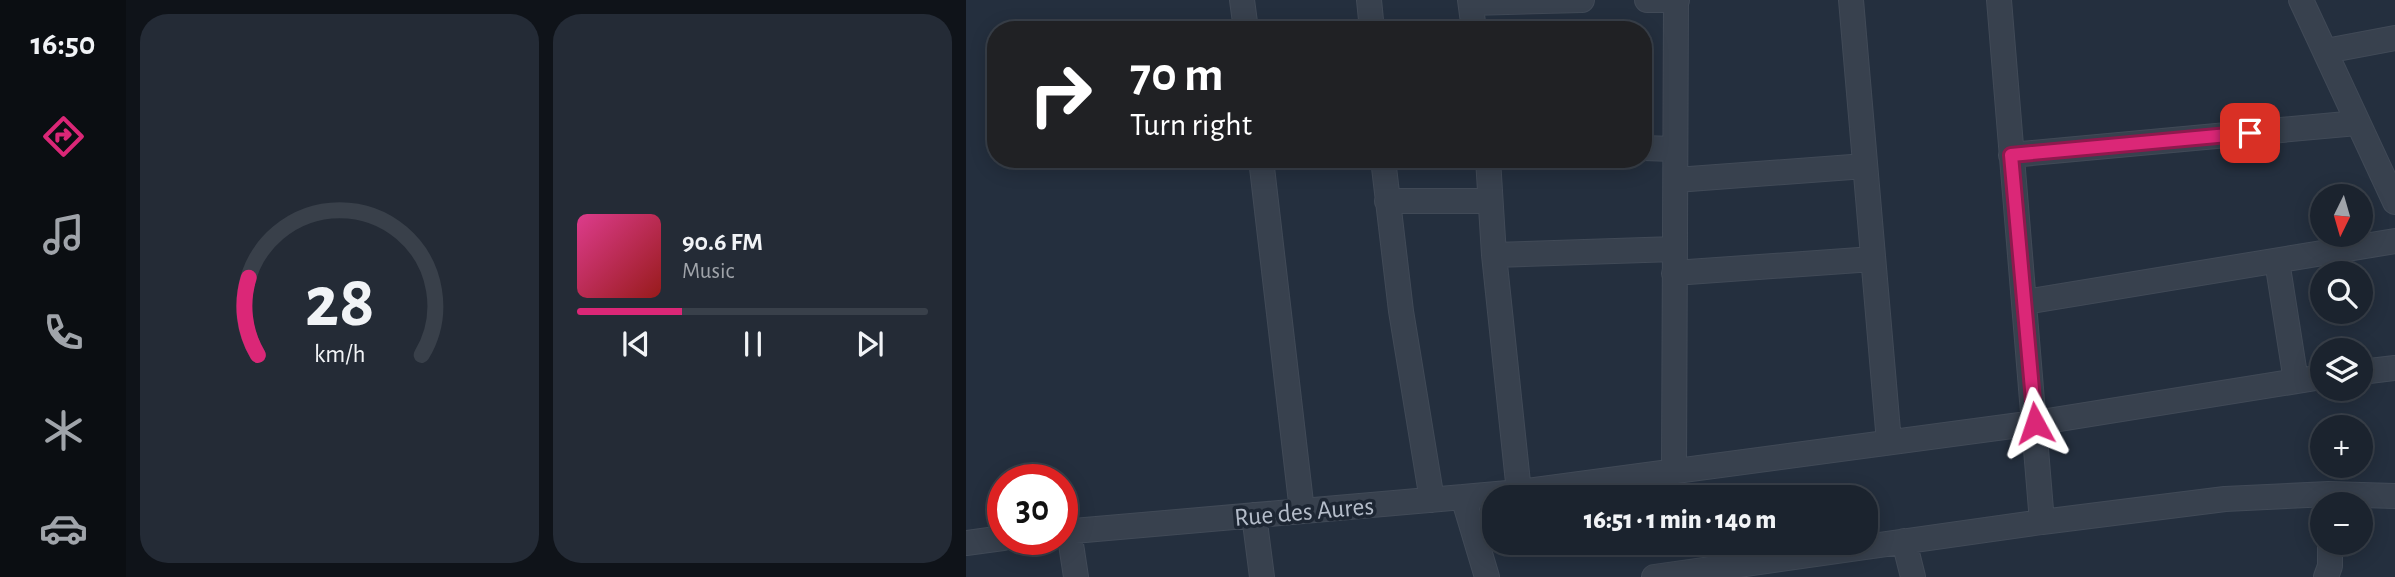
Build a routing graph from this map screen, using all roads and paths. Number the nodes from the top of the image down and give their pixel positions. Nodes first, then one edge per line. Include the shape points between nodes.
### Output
1 (1242, 0) edge
2 (1369, 0) edge
3 (1582, 0) edge
4 (1647, 0) edge
5 (1677, 0) edge
6 (1851, 0) edge
7 (1999, 0) edge
8 (2301, 0) edge
9 (1471, 2) edge
10 (1245, 21) edge
11 (1371, 21) edge
12 (1473, 21) edge
13 (2395, 38) edge
14 (2326, 51) junction
15 (2357, 123) junction
16 (1652, 148) edge
17 (1674, 149) junction
18 (2011, 155) junction
19 (1865, 166) junction
20 (1262, 168) edge
21 (1385, 168) edge
22 (1488, 168) edge
23 (1675, 180) junction
24 (1387, 201) junction
25 (1490, 201) junction
26 (2395, 202) edge
27 (2395, 242) edge
28 (1494, 255) junction
29 (1873, 260) junction
30 (1675, 261) junction
31 (2277, 261) junction
32 (2025, 302) junction
33 (2395, 368) edge
34 (2373, 371) edge
35 (2310, 379) edge
36 (2296, 381) junction
37 (2035, 423) junction
38 (1889, 442) junction
39 (1674, 471) junction
40 (1518, 485) edge
41 (1571, 485) edge
42 (1482, 495) edge
43 (2395, 496) edge
44 (1463, 497) junction
45 (2373, 497) edge
46 (2310, 499) edge
47 (1432, 500) junction
48 (1302, 511) junction
49 (1254, 515) junction
50 (2042, 522) junction
51 (1078, 530) edge
52 (987, 540) edge
53 (1904, 541) junction
54 (966, 542) edge
55 (1071, 555) edge
56 (2330, 555) edge
57 (1076, 577) edge
58 (1262, 577) edge
59 (1487, 577) edge
60 (1654, 577) edge
61 (1913, 577) edge
62 (2326, 577) edge

1 - 10 street
2 - 11 street
3 - 9 street
4 - 5 street
5 - 17 street
6 - 19 street
7 - 18 street
8 - 14 street
9 - 12 street
13 - 14 street
14 - 15 street
15 - 18 street
15 - 26 street
16 - 17 street
17 - 23 street
18 - 32 street
19 - 23 street
19 - 29 street
20 - 48 street
21 - 24 street
22 - 25 street
23 - 30 street
24 - 25 street
24 - 47 street
25 - 28 street
27 - 31 street
28 - 30 street
28 - 40 street
29 - 30 street
29 - 38 street
30 - 39 street
31 - 32 street
31 - 36 street
32 - 37 street
33 - 34 street
35 - 36 street, Rue des Aures
36 - 37 street, Rue des Aures
37 - 38 street, Rue des Aures
37 - 50 street
38 - 39 street, Rue des Aures
39 - 41 street, Rue des Aures
42 - 44 street, Rue des Aures
43 - 45 street
44 - 47 street, Rue des Aures
44 - 59 street
46 - 50 street via 2225,499
47 - 48 street, Rue des Aures
48 - 49 street, Rue des Aures
49 - 51 street, Rue des Aures
49 - 58 street
50 - 53 street
52 - 54 street
53 - 60 street
53 - 61 street
55 - 57 street
56 - 62 street

